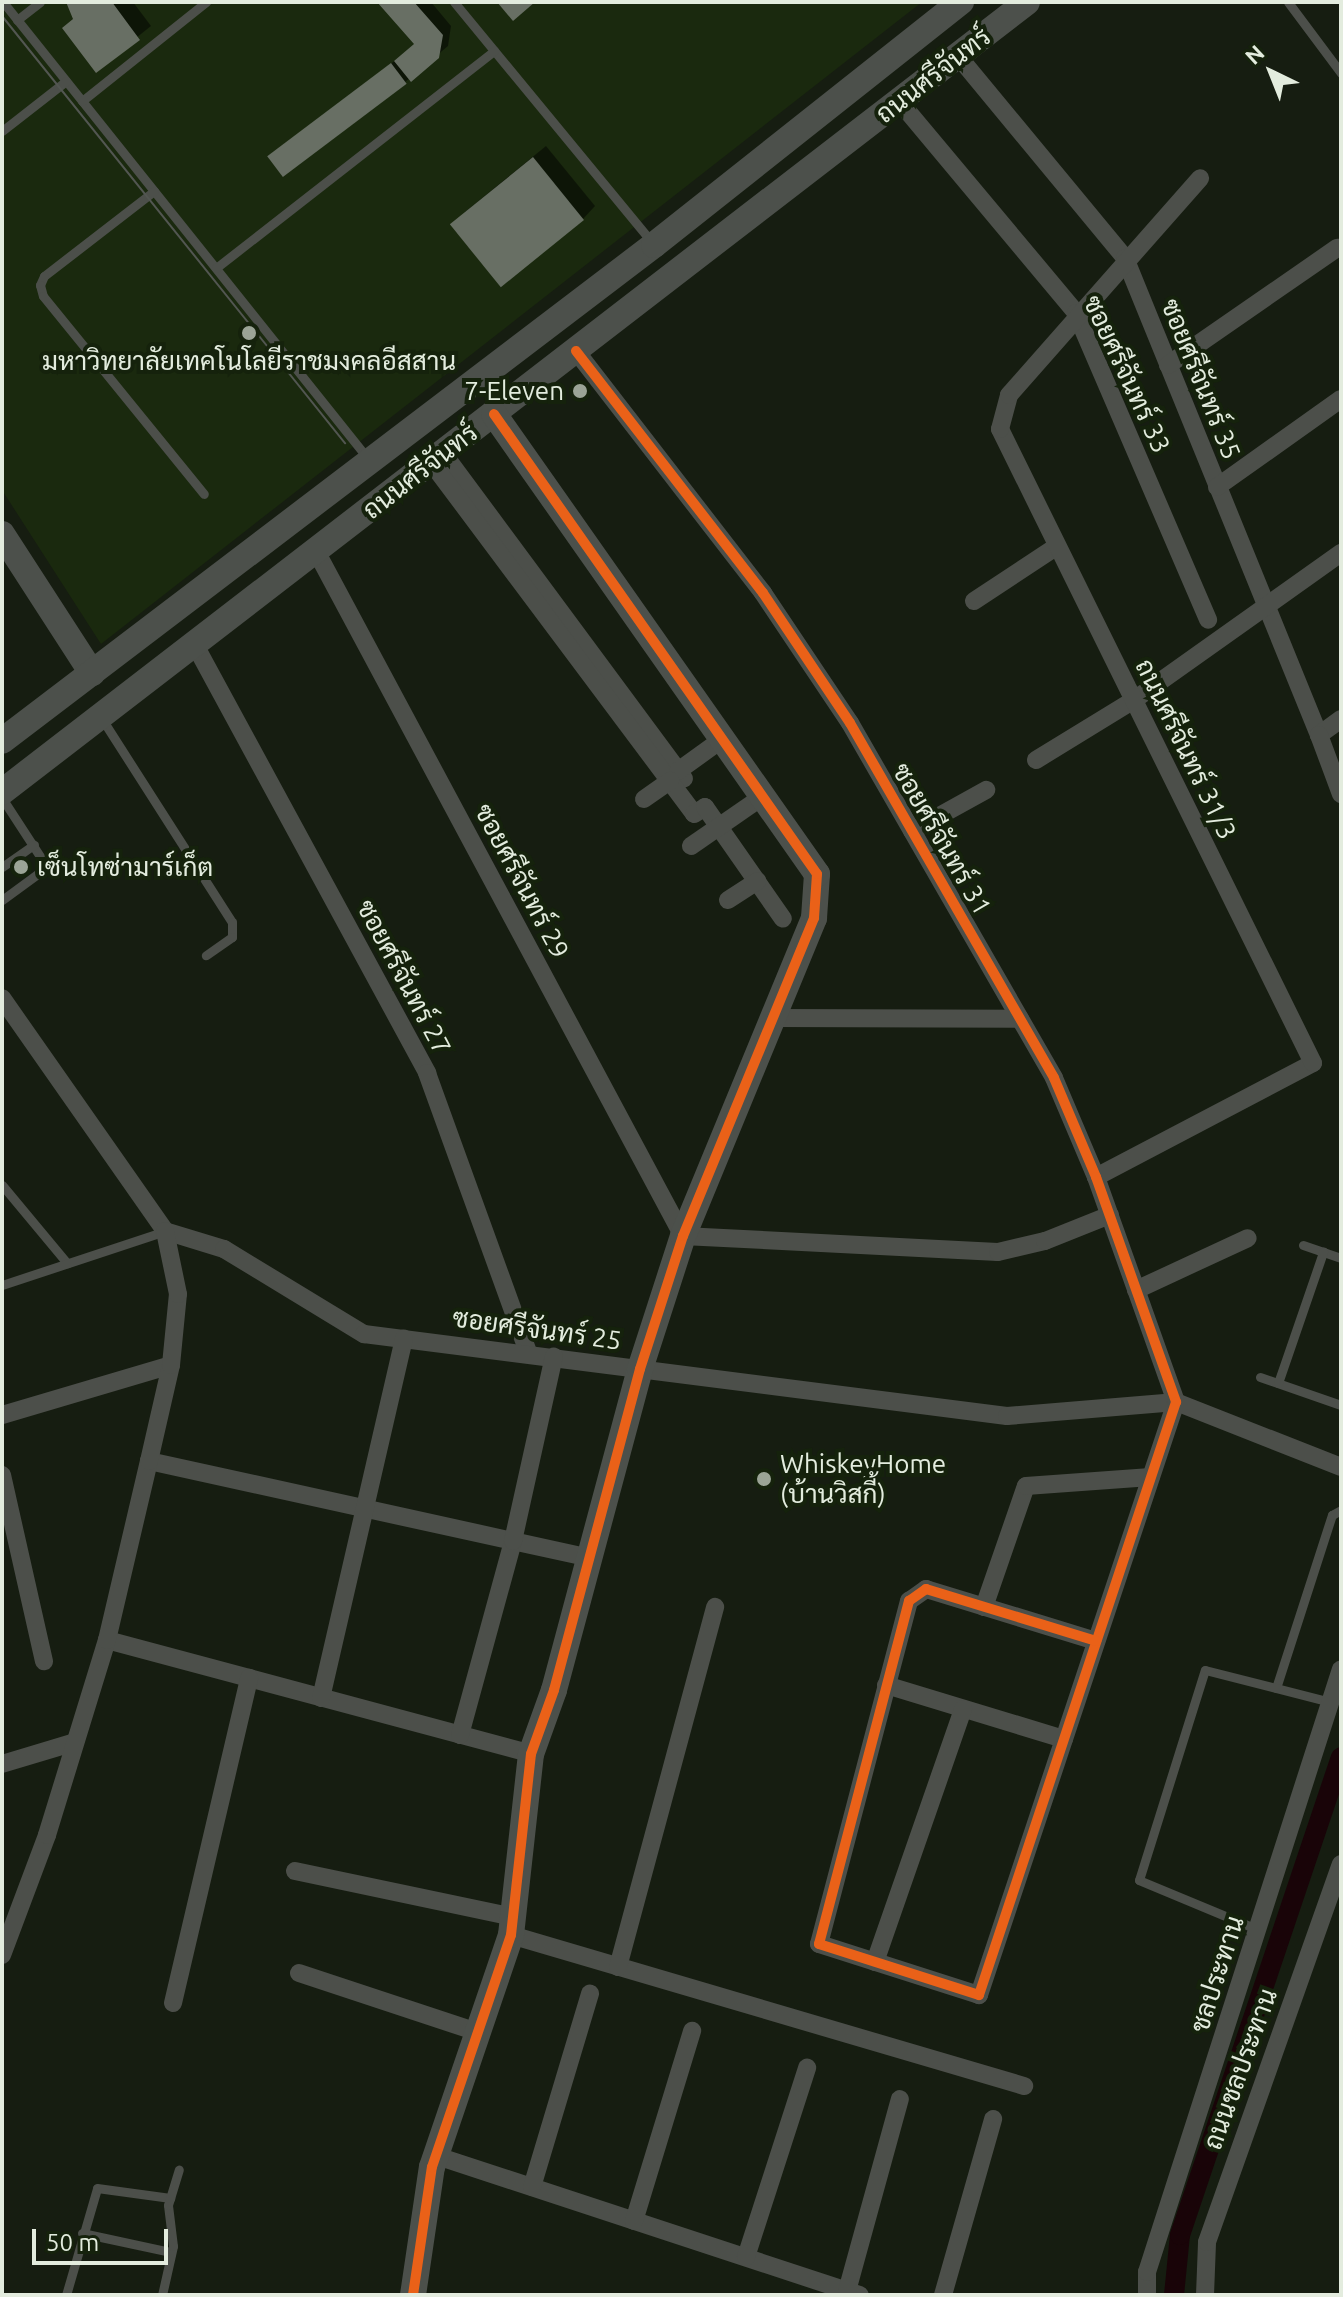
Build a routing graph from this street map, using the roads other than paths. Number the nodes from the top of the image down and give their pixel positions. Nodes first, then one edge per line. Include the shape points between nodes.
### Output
1 (3, 2) edge
2 (40, 2) edge
3 (206, 2) edge
4 (454, 2) edge
5 (961, 2) edge
6 (1027, 2) edge
7 (1288, 2) edge
8 (17, 20) junction
9 (494, 51) junction
10 (958, 56) junction
11 (1341, 73) edge
12 (66, 81) junction
13 (82, 101) junction
14 (899, 101) junction
15 (2, 131) edge
16 (1200, 178) dead end
17 (154, 191) junction
18 (654, 245) junction
19 (1337, 248) dead end
20 (1125, 258) junction
21 (216, 268) junction
22 (1076, 313) junction
23 (576, 351) junction
24 (1168, 365) junction
25 (1341, 399) edge
26 (494, 414) junction
27 (437, 457) junction
28 (369, 460) junction
29 (1217, 487) junction
30 (204, 494) dead end
31 (2, 534) edge
32 (1056, 547) junction
33 (316, 551) junction
34 (1341, 553) edge
35 (974, 601) dead end
36 (1265, 607) junction
37 (1208, 620) dead end
38 (195, 645) junction
39 (92, 673) junction
40 (1134, 700) junction
41 (101, 716) junction
42 (1341, 719) edge
43 (1319, 735) junction
44 (3, 739) edge
45 (714, 745) dead end
46 (1036, 760) dead end
47 (25, 773) junction
48 (674, 776) junction
49 (986, 790) dead end
50 (2, 792) edge
51 (1341, 794) edge
52 (696, 797) dead end
53 (2, 798) edge
54 (644, 799) dead end
55 (753, 803) dead end
56 (719, 827) junction
57 (912, 831) junction
58 (34, 845) junction
59 (691, 846) dead end
60 (2, 867) edge
61 (757, 881) junction
62 (2, 900) edge
63 (728, 900) dead end
64 (783, 919) dead end
65 (206, 955) dead end
66 (2, 998) edge
67 (773, 1018) junction
68 (1020, 1019) junction
69 (1096, 1177) junction
70 (2, 1185) edge
71 (1110, 1215) junction
72 (165, 1231) junction
73 (683, 1236) junction
74 (1248, 1238) dead end
75 (1303, 1245) dead end
76 (1323, 1252) junction
77 (1341, 1258) edge
78 (67, 1263) junction
79 (2, 1285) edge
80 (1136, 1290) junction
81 (404, 1338) junction
82 (528, 1352) junction
83 (554, 1356) junction
84 (171, 1365) junction
85 (640, 1369) junction
86 (1260, 1377) dead end
87 (1278, 1383) junction
88 (1176, 1402) junction
89 (1341, 1405) edge
90 (2, 1415) edge
91 (149, 1461) junction
92 (1341, 1467) edge
93 (2, 1475) edge
94 (1151, 1477) junction
95 (367, 1509) junction
96 (1341, 1510) edge
97 (513, 1541) junction
98 (590, 1558) junction
99 (715, 1607) dead end
100 (984, 1607) junction
101 (107, 1640) junction
102 (1096, 1641) junction
103 (44, 1661) dead end
104 (1341, 1669) edge
105 (249, 1678) junction
106 (886, 1685) junction
107 (1276, 1688) junction
108 (321, 1698) junction
109 (1331, 1702) junction
110 (963, 1709) junction
111 (460, 1735) junction
112 (1064, 1739) junction
113 (75, 1742) junction
114 (531, 1754) junction
115 (2, 1764) edge
116 (1341, 1864) edge
117 (295, 1871) dead end
118 (512, 1926) junction
119 (1259, 1930) junction
120 (2, 1955) edge
121 (875, 1962) junction
122 (618, 1967) junction
123 (299, 1973) dead end
124 (590, 1994) dead end
125 (173, 2003) dead end
126 (692, 2031) dead end
127 (477, 2032) junction
128 (807, 2068) dead end
129 (1024, 2086) dead end
130 (900, 2099) dead end
131 (993, 2119) dead end
132 (437, 2156) junction
133 (179, 2170) dead end
134 (532, 2187) junction
135 (170, 2198) junction
136 (634, 2221) junction
137 (82, 2233) junction
138 (171, 2252) junction
139 (746, 2257) junction
140 (854, 2293) edge
141 (66, 2295) edge
142 (162, 2295) edge
143 (413, 2295) edge
144 (943, 2295) edge
145 (1147, 2295) edge
146 (1205, 2295) edge

1 - 8 lane
2 - 8 lane
3 - 13 lane
4 - 9 lane
5 - 18 main road, ถนนศรีจันทร์
6 - 10 main road, ถนนศรีจันทร์
7 - 11 lane
8 - 12 lane
9 - 18 lane
9 - 21 lane
10 - 14 main road, ถนนศรีจันทร์
10 - 20 street, ซอยศรีจันทร์ 35
12 - 13 lane
12 - 15 lane
13 - 17 lane
14 - 22 street, ซอยศรีจันทร์ 33
14 - 23 main road, ถนนศรีจันทร์
16 - 20 street, ถนนศรีจันทร์ 31/3
17 - 21 lane
17 - 30 lane via 44,276 40,285 43,296
18 - 28 main road, ถนนศรีจันทร์
19 - 24 street
20 - 22 street, ถนนศรีจันทร์ 31/3
20 - 24 street, ซอยศรีจันทร์ 35
21 - 28 lane
22 - 32 street, ถนนศรีจันทร์ 31/3 via 1009,395 1000,429
22 - 37 street, ซอยศรีจันทร์ 33
23 - 26 main road, ถนนศรีจันทร์
23 - 57 street, ซอยศรีจันทร์ 31 via 763,593 850,723
24 - 29 street, ซอยศรีจันทร์ 35
25 - 29 street
26 - 27 main road, ถนนศรีจันทร์
26 - 67 main road via 817,874 814,918
27 - 33 main road, ถนนศรีจันทร์
27 - 48 street
28 - 39 main road, ถนนศรีจันทร์
29 - 36 street, ซอยศรีจันทร์ 35
31 - 39 main road
32 - 35 street
32 - 40 street, ถนนศรีจันทร์ 31/3
33 - 38 main road, ถนนศรีจันทร์
33 - 73 street, ซอยศรีจันทร์ 29
34 - 36 street
36 - 40 street
36 - 43 street, ซอยศรีจันทร์ 35
38 - 41 main road, ถนนศรีจันทร์
38 - 82 street, ซอยศรีจันทร์ 27 via 427,1073
39 - 44 main road, ถนนศรีจันทร์
40 - 46 street
40 - 69 street, ถนนศรีจันทร์ 31/3 via 1313,1063
41 - 47 main road, ถนนศรีจันทร์
41 - 65 lane via 232,922 232,937
42 - 43 street
43 - 51 street, ซอยศรีจันทร์ 35
44 - 47 main road
45 - 48 street
47 - 50 main road, ถนนศรีจันทร์
48 - 52 street
48 - 54 street
48 - 56 street via 694,814 705,807
49 - 57 street
53 - 58 lane
55 - 56 street
56 - 59 street
56 - 61 street
57 - 68 street, ซอยศรีจันทร์ 31
58 - 60 lane
58 - 62 lane via 46,863 44,872
61 - 63 street
61 - 64 street
66 - 72 street
67 - 68 street
67 - 73 main road
68 - 69 street, ซอยศรีจันทร์ 31 via 1054,1078
69 - 71 street, ซอยศรีจันทร์ 31
70 - 78 lane
71 - 73 street via 1045,1241 998,1252
71 - 80 street, ซอยศรีจันทร์ 31
72 - 78 lane
72 - 81 street, ซอยศรีจันทร์ 25 via 224,1249 364,1334
72 - 84 street via 178,1294
73 - 85 main road
74 - 80 street
75 - 76 lane
76 - 77 lane
76 - 87 lane
78 - 79 lane
80 - 88 street, ซอยศรีจันทร์ 31
81 - 82 street, ซอยศรีจันทร์ 25
81 - 95 street
82 - 83 street, ซอยศรีจันทร์ 25
83 - 85 street, ซอยศรีจันทร์ 25
83 - 97 street
84 - 90 street
84 - 91 street
85 - 88 street, ซอยศรีจันทร์ 25 via 1007,1416
85 - 98 main road
86 - 87 lane
87 - 89 lane
88 - 92 street, ซอยศรีจันทร์ 25
88 - 94 street
91 - 95 street
91 - 101 street
93 - 103 street
94 - 100 street via 1026,1486
94 - 102 street
95 - 97 street
95 - 108 street
96 - 107 lane via 1332,1515
97 - 98 street
97 - 111 street
98 - 114 main road
99 - 122 street
100 - 102 street
100 - 106 street via 926,1589 909,1601
101 - 105 street
101 - 113 street
102 - 112 street
104 - 109 street, ชลประทาน
105 - 108 street
105 - 125 street
106 - 110 street
106 - 121 street via 819,1944
107 - 109 lane
107 - 119 lane via 1205,1670 1139,1880
108 - 111 street
109 - 119 street, ชลประทาน
110 - 112 street
110 - 121 street
111 - 114 street
112 - 121 street via 979,1995
113 - 115 street
113 - 120 street
114 - 118 main road
116 - 146 street, ถนนชลประทาน via 1207,2242
117 - 118 street
118 - 122 street
118 - 127 main road
119 - 145 street, ชลประทาน via 1147,2272
122 - 129 street
123 - 127 street
124 - 134 street
126 - 136 street
127 - 132 main road
128 - 139 street
130 - 140 street
131 - 144 street
132 - 134 street
132 - 143 main road
133 - 135 lane
134 - 136 street
135 - 137 lane via 102,2185 92,2195
135 - 138 lane
136 - 139 street
137 - 138 lane
137 - 141 lane
138 - 142 lane
139 - 140 street

